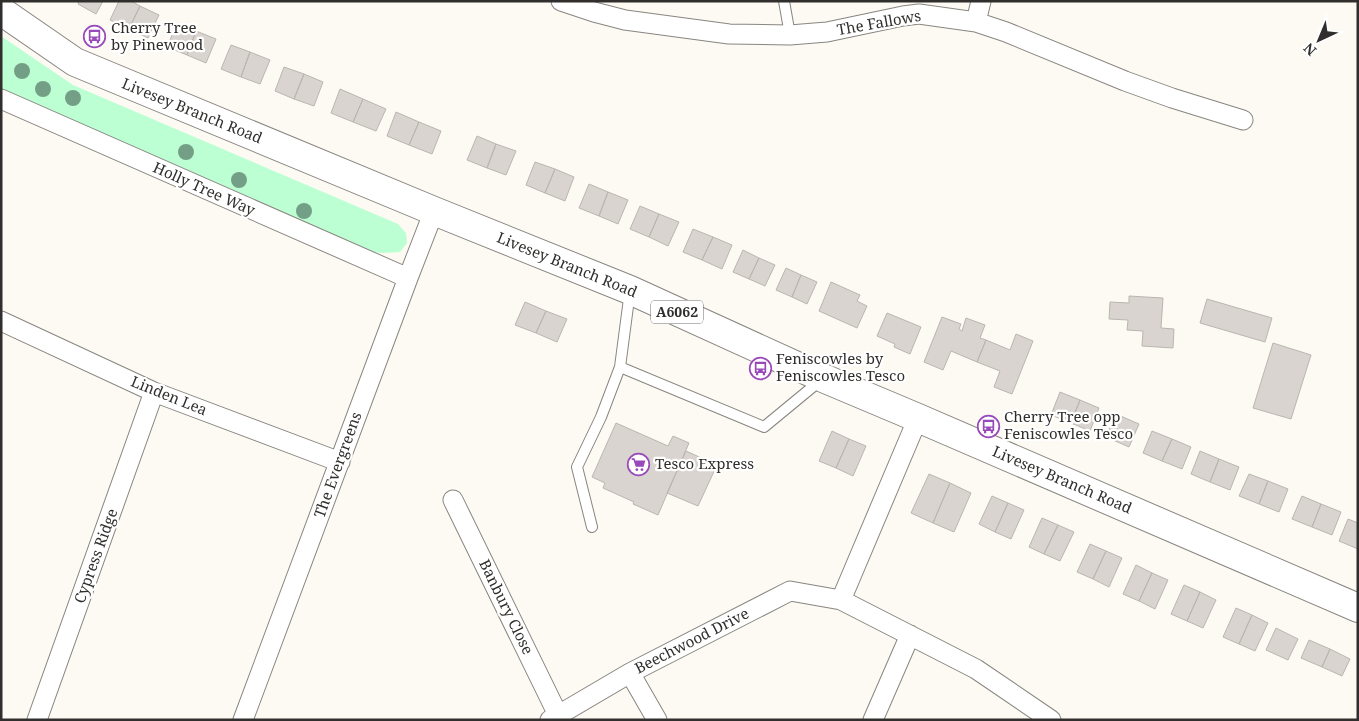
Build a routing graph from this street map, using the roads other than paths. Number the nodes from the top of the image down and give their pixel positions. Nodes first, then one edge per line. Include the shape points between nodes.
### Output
1 (561, 1) edge
2 (784, 1) edge
3 (981, 1) edge
4 (1, 11) edge
5 (976, 22) junction
6 (790, 35) junction
7 (1, 99) edge
8 (1243, 120) dead end
9 (434, 211) junction
10 (408, 278) junction
11 (630, 290) junction
12 (1, 321) edge
13 (620, 367) junction
14 (823, 378) junction
15 (154, 392) junction
16 (918, 418) junction
17 (340, 462) junction
18 (453, 500) dead end
19 (592, 526) dead end
20 (841, 600) junction
21 (1358, 608) edge
22 (910, 635) junction
23 (630, 673) junction
24 (554, 717) edge
25 (37, 720) edge
26 (243, 720) edge
27 (657, 720) edge
28 (873, 720) edge
29 (1051, 720) edge

1 - 6 street, The Fallows via 625,20 730,34
2 - 6 lane
3 - 5 street
4 - 9 main road, Livesey Branch Road / A6062 via 75,62
5 - 6 street, The Fallows via 919,14 827,32
5 - 8 street, The Fallows via 1124,81
7 - 10 street, Holly Tree Way
9 - 10 street, The Evergreens
9 - 11 main road, Livesey Branch Road / A6062
10 - 17 street, The Evergreens
11 - 13 lane
11 - 14 main road, Livesey Branch Road / A6062
12 - 15 street, Linden Lea
13 - 14 lane via 764,427
13 - 19 lane via 601,418 577,467
14 - 16 main road, Livesey Branch Road / A6062
15 - 17 street, Linden Lea
15 - 25 street, Cypress Ridge
16 - 20 street
16 - 21 main road, Livesey Branch Road / A6062
17 - 26 street, The Evergreens
18 - 24 street, Banbury Close
20 - 22 street, Beechwood Drive
20 - 23 street, Beechwood Drive via 790,591
22 - 28 street
22 - 29 street, Beechwood Drive via 976,669
23 - 24 street, Beechwood Drive
23 - 27 street

